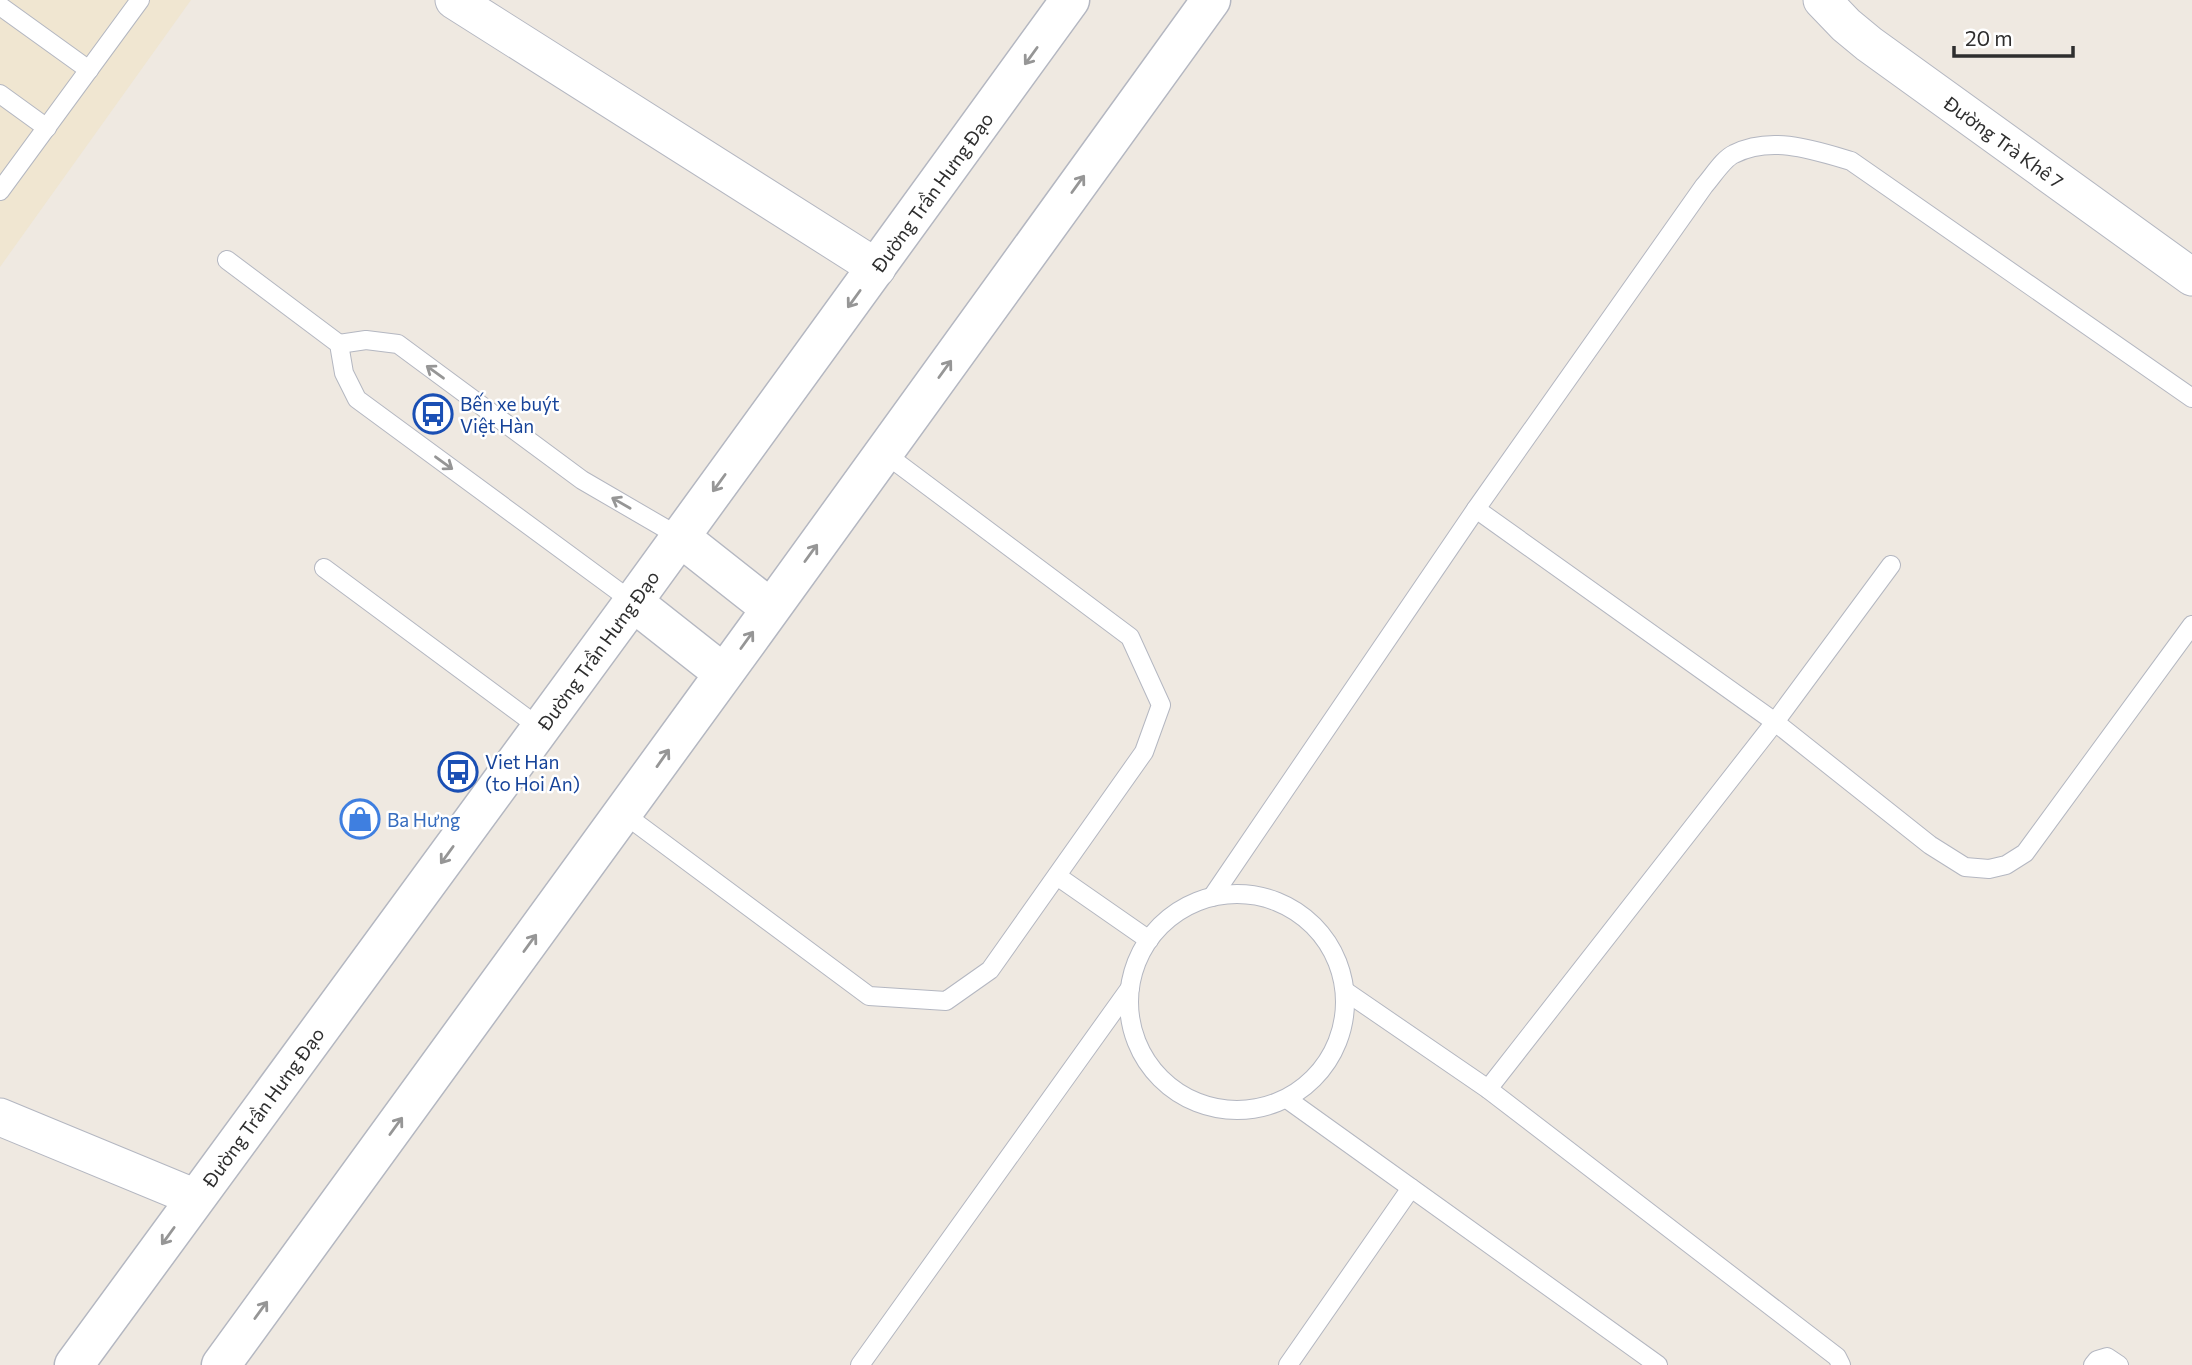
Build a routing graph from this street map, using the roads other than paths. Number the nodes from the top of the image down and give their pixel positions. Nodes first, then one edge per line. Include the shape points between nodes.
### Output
1 (140, 0) edge
2 (454, 0) edge
3 (1070, 0) edge
4 (1211, 0) edge
5 (1822, 0) edge
6 (0, 6) edge
7 (89, 70) junction
8 (0, 94) edge
9 (47, 128) junction
10 (0, 191) edge
11 (227, 260) dead end
12 (877, 268) junction
13 (2192, 277) edge
14 (339, 344) junction
15 (2192, 398) edge
16 (884, 453) junction
17 (1476, 509) junction
18 (680, 537) junction
19 (1891, 565) dead end
20 (324, 568) dead end
21 (633, 602) junction
22 (770, 608) junction
23 (2192, 625) edge
24 (723, 673) junction
25 (1775, 722) junction
26 (540, 729) junction
27 (624, 814) junction
28 (1056, 876) junction
29 (1212, 897) junction
30 (1149, 940) junction
31 (1130, 988) junction
32 (1345, 991) junction
33 (1488, 1089) junction
34 (1287, 1099) junction
35 (0, 1117) edge
36 (1411, 1188) junction
37 (196, 1198) junction
38 (74, 1365) edge
39 (221, 1365) edge
40 (861, 1365) edge
41 (1288, 1365) edge
42 (1658, 1365) edge
43 (1841, 1365) edge
44 (2092, 1365) edge
45 (2119, 1365) edge

1 - 7 lane
2 - 12 street
3 -> 12 main road, Đường Trần Hưng Đạo
16 -> 4 main road
5 - 13 street, Đường Trà Khê 7 via 1869,44
6 - 7 lane
7 - 9 lane
8 - 9 lane
9 - 10 lane
11 - 14 lane
12 -> 18 main road, Đường Trần Hưng Đạo
18 -> 14 lane via 582,480 398,344 366,340
14 -> 21 lane via 344,373 357,399
15 - 17 lane via 1851,161 1807,148 1766,144 1732,154 1704,186
22 -> 16 main road
16 - 28 lane via 1130,637 1161,705 1144,752
17 - 25 lane
17 - 29 lane
18 - 21 main road, Đường Trần Hưng Đạo
18 - 22 main road
19 - 25 lane
20 - 26 lane
21 - 24 main road
21 - 26 main road, Đường Trần Hưng Đạo
24 -> 22 main road
23 - 25 lane via 2025,853 1989,869 1965,867 1930,845
27 -> 24 main road
25 - 33 lane
26 -> 37 main road, Đường Trần Hưng Đạo
27 - 28 lane via 869,996 946,1001 990,970
39 -> 27 main road
28 - 30 lane
29 - 30 lane via 1166,921
29 - 32 lane via 1238,894 1289,908 1327,942
30 - 31 lane via 1136,963
31 - 34 lane via 1130,1014 1147,1063 1186,1098 1236,1110 1262,1108
31 - 40 lane
32 - 33 lane
32 - 34 lane via 1345,1017 1326,1065
33 - 43 lane via 1837,1357
34 - 36 lane
35 - 37 street
36 - 41 lane
36 - 42 lane
37 -> 38 main road, Đường Trần Hưng Đạo
44 - 45 lane via 2107,1357

